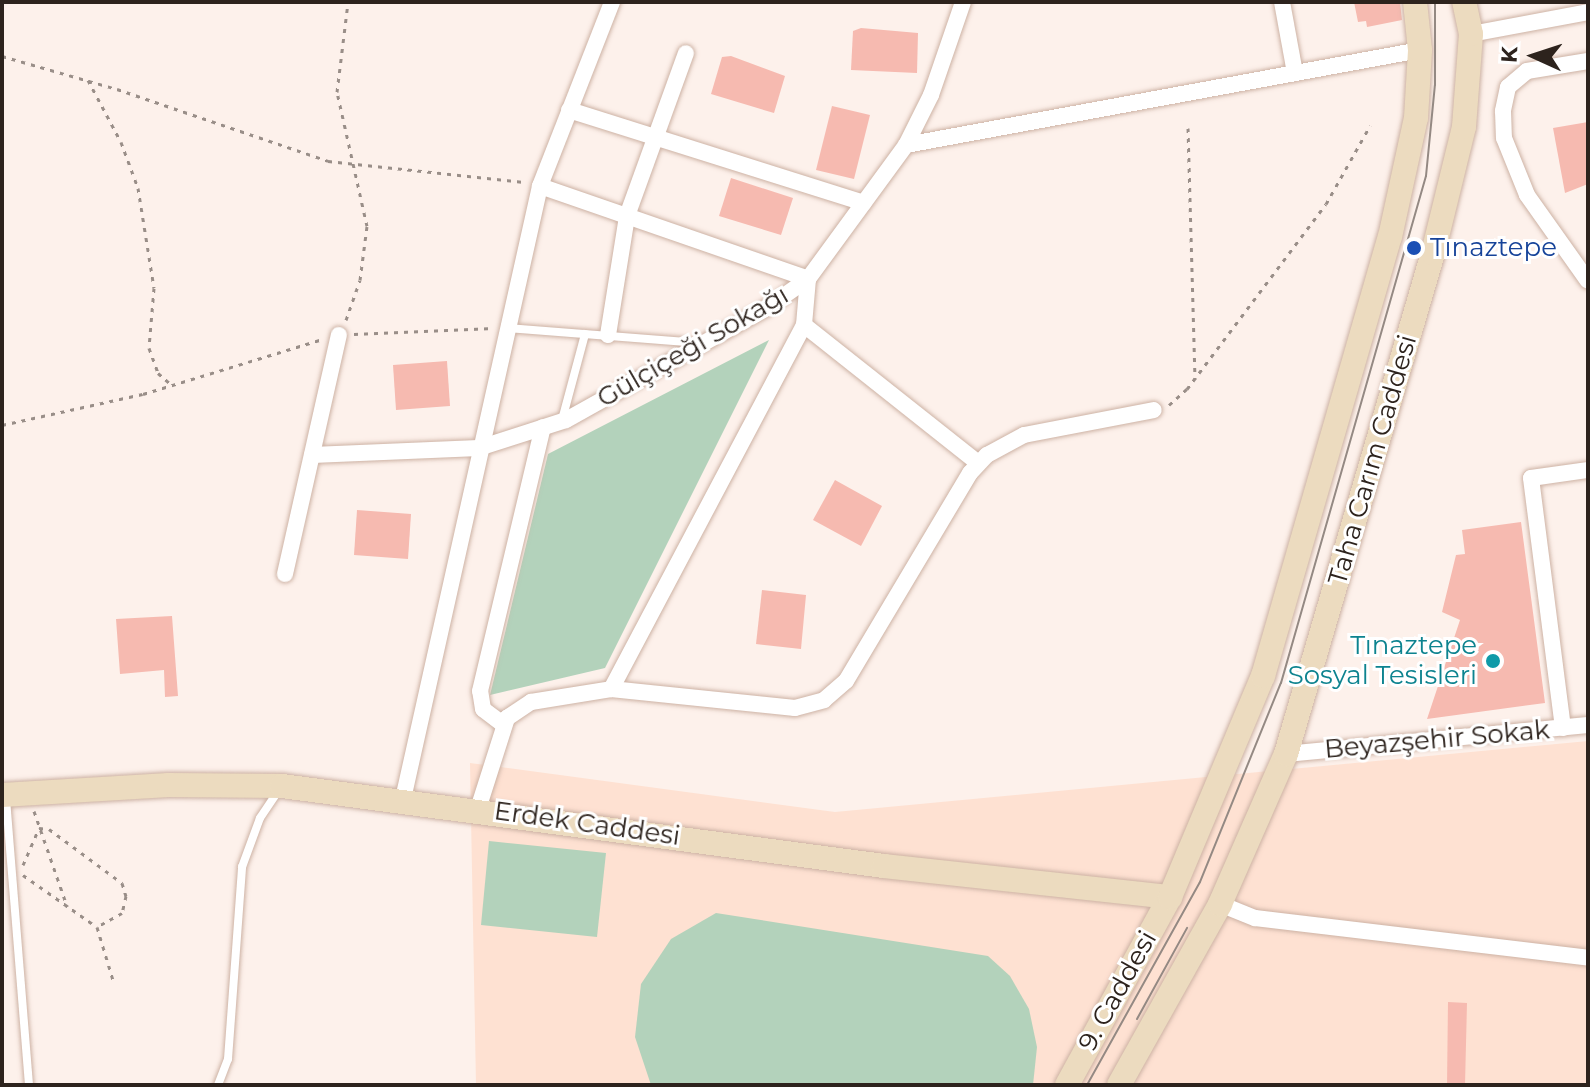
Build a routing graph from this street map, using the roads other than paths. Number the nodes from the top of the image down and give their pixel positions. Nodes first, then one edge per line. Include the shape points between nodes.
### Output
1 (612, 2) edge
2 (963, 2) edge
3 (1282, 2) edge
4 (1415, 2) edge
5 (1464, 2) edge
6 (1588, 12) edge
7 (1471, 34) junction
8 (1420, 50) junction
9 (686, 53) dead end
10 (1588, 61) edge
11 (1295, 73) junction
12 (569, 110) junction
13 (657, 135) junction
14 (906, 145) junction
15 (540, 186) junction
16 (864, 203) junction
17 (627, 216) junction
18 (808, 279) junction
19 (1588, 281) edge
20 (804, 325) junction
21 (507, 328) junction
22 (585, 334) junction
23 (339, 335) road end
24 (608, 335) junction
25 (704, 343) junction
26 (1154, 410) road end
27 (561, 421) junction
28 (543, 427) junction
29 (479, 448) junction
30 (312, 455) junction
31 (978, 463) junction
32 (1588, 470) edge
33 (285, 574) dead end
34 (611, 689) junction
35 (504, 725) junction
36 (1588, 725) edge
37 (1563, 728) junction
38 (1286, 754) junction
39 (282, 786) junction
40 (4, 794) edge
41 (403, 799) junction
42 (478, 809) junction
43 (1170, 897) junction
44 (1220, 904) junction
45 (1588, 958) edge
46 (29, 1085) edge
47 (218, 1085) edge
48 (1067, 1085) edge
49 (1119, 1085) edge

1 - 12 street
2 - 14 street, Gülçiçeği Sokağı via 931,95
3 - 11 street
4 - 8 main road, Taha Carım Caddesi
5 - 7 main road, Taha Carım Caddesi
6 - 7 street
7 - 38 main road, Taha Carım Caddesi via 1464,127 1433,253
8 - 11 street
8 - 43 main road, Taha Carım Caddesi via 1416,118 1390,237 1263,676
9 - 13 street
10 - 19 street via 1527,71 1508,87 1503,111 1504,138 1527,195
11 - 14 street
12 - 13 street
12 - 15 street
13 - 16 street
13 - 17 street
14 - 16 street, Gülçiçeği Sokağı
15 - 17 street
15 - 21 street
16 - 18 street, Gülçiçeği Sokağı
17 - 18 street
17 - 24 street
18 - 20 street
18 - 25 street, Gülçiçeği Sokağı
20 - 31 street
20 - 34 street
21 - 22 lane
21 - 29 street
22 - 24 lane
22 - 27 lane
23 - 30 street
24 - 25 lane
25 - 27 street, Gülçiçeği Sokağı
26 - 31 street via 1024,435
27 - 28 street, Gülçiçeği Sokağı
28 - 29 street, Gülçiçeği Sokağı
28 - 35 street via 480,691 483,709
29 - 30 street, Gülçiçeği Sokağı
29 - 41 street
30 - 33 street
31 - 34 street via 846,681 824,700 795,708
32 - 37 street via 1531,478
34 - 35 street via 531,702 512,712
35 - 42 street
36 - 37 street, Beyazşehir Sokak
37 - 38 street, Beyazşehir Sokak
38 - 44 main road, Taha Carım Caddesi
39 - 40 main road, Erdek Caddesi via 194,784
39 - 41 main road, Erdek Caddesi
39 - 47 lane via 260,818 242,867 228,1059
40 - 46 lane
41 - 42 main road, Erdek Caddesi
42 - 43 main road, Erdek Caddesi via 884,866
43 - 48 main road, 9. Caddesi
44 - 45 street via 1255,918
44 - 49 main road, 9. Caddesi

